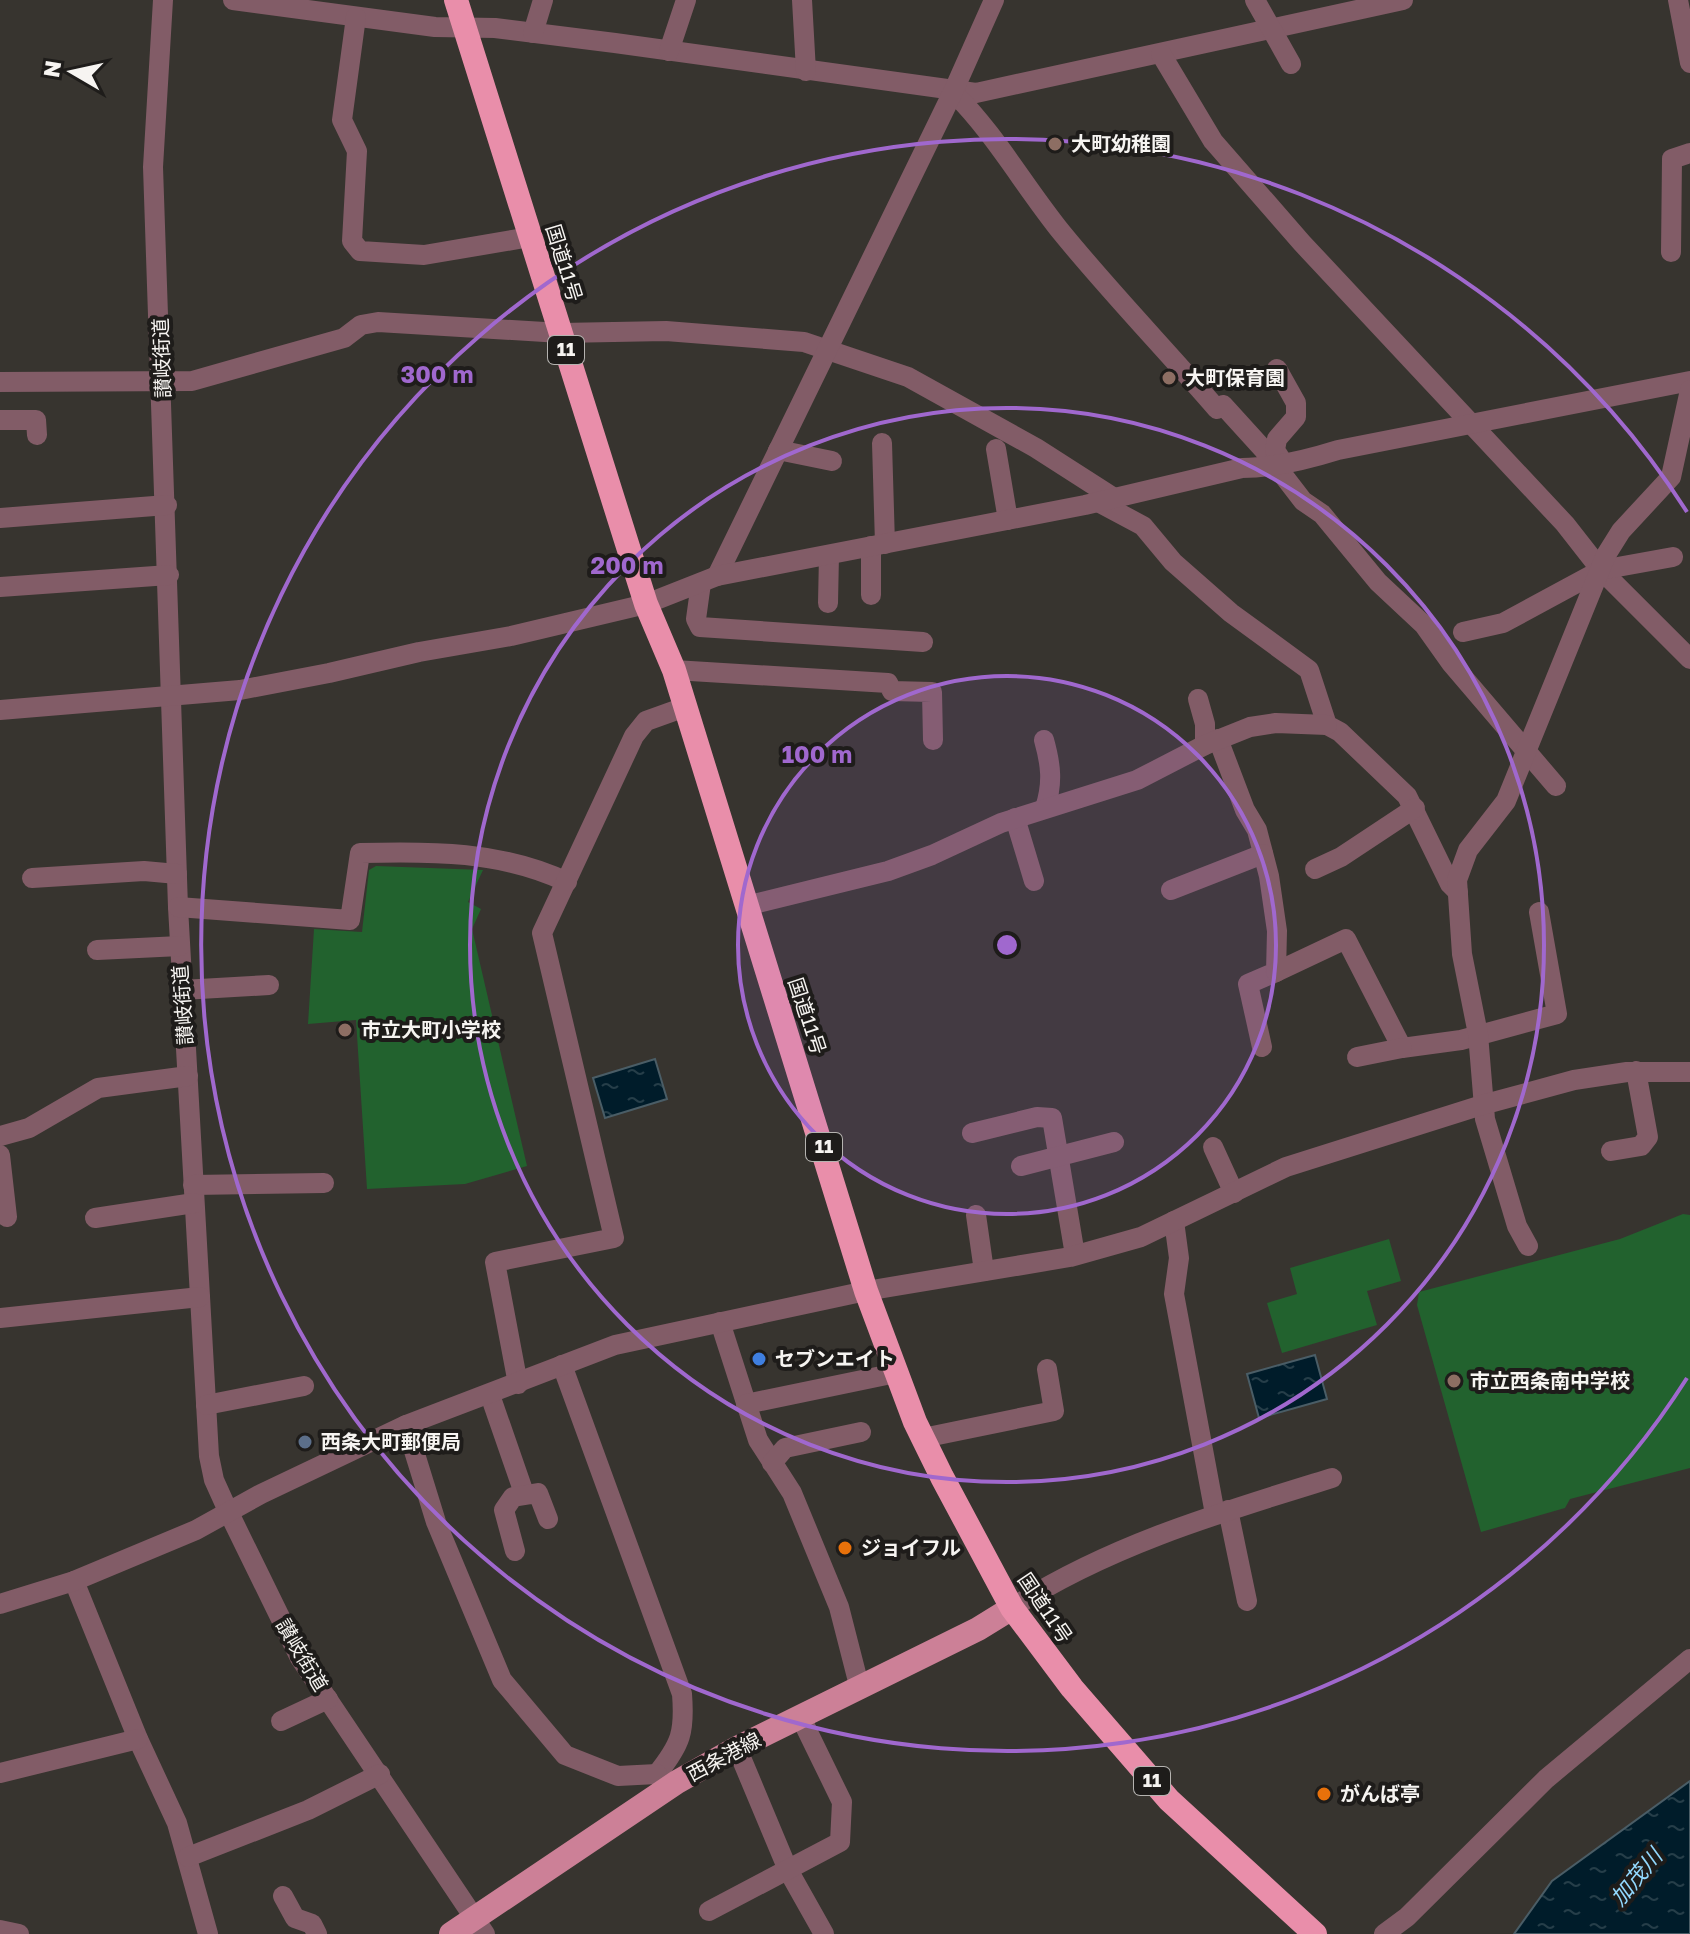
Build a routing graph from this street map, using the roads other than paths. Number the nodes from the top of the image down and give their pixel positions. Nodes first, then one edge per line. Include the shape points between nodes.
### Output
1 (163, 0) edge
2 (233, 0) edge
3 (456, 0) edge
4 (543, 0) edge
5 (686, 0) edge
6 (802, 0) edge
7 (994, 0) edge
8 (1255, 0) edge
9 (1403, 0) edge
10 (1678, 0) edge
11 (356, 17) junction
12 (1272, 27) junction
13 (465, 28) junction
14 (533, 33) junction
15 (669, 51) junction
16 (1161, 54) junction
17 (1690, 63) edge
18 (1291, 64) dead end
19 (806, 71) junction
20 (953, 92) junction
21 (1690, 153) edge
22 (530, 237) junction
23 (1671, 252) dead end
24 (561, 333) junction
25 (828, 350) junction
26 (1277, 369) dead end
27 (1690, 381) edge
28 (0, 382) edge
29 (163, 382) junction
30 (1690, 390) edge
31 (0, 420) edge
32 (1472, 425) junction
33 (37, 435) dead end
34 (882, 443) dead end
35 (996, 449) dead end
36 (778, 450) junction
37 (832, 462) dead end
38 (1278, 463) junction
39 (1106, 500) junction
40 (167, 505) junction
41 (0, 518) edge
42 (1008, 520) junction
43 (878, 545) junction
44 (829, 555) junction
45 (1673, 557) dead end
46 (1601, 570) junction
47 (169, 575) junction
48 (709, 580) junction
49 (0, 587) edge
50 (871, 595) dead end
51 (828, 603) dead end
52 (646, 604) junction
53 (1463, 632) dead end
54 (923, 642) dead end
55 (1690, 659) edge
56 (674, 670) junction
57 (172, 697) junction
58 (1198, 699) dead end
59 (685, 707) junction
60 (0, 710) edge
61 (1327, 725) junction
62 (933, 740) dead end
63 (1044, 740) dead end
64 (1212, 742) junction
65 (1527, 752) junction
66 (1556, 786) dead end
67 (1045, 808) junction
68 (1415, 808) junction
69 (1015, 818) junction
70 (1263, 854) junction
71 (1315, 869) dead end
72 (177, 874) junction
73 (32, 878) dead end
74 (1034, 881) dead end
75 (567, 882) junction
76 (1171, 890) dead end
77 (1458, 892) junction
78 (746, 906) junction
79 (178, 907) junction
80 (1539, 912) dead end
81 (180, 946) junction
82 (97, 950) dead end
83 (1276, 972) junction
84 (269, 985) dead end
85 (182, 990) junction
86 (1478, 1034) junction
87 (1262, 1047) dead end
88 (1402, 1048) junction
89 (1357, 1057) dead end
90 (1636, 1071) junction
91 (1690, 1072) edge
92 (188, 1076) junction
93 (1482, 1105) junction
94 (972, 1133) dead end
95 (0, 1136) edge
96 (1114, 1142) dead end
97 (1213, 1147) dead end
98 (1611, 1151) dead end
99 (0, 1155) edge
100 (1059, 1157) junction
101 (1021, 1166) dead end
102 (324, 1183) dead end
103 (1234, 1193) junction
104 (194, 1194) junction
105 (976, 1215) dead end
106 (7, 1217) dead end
107 (95, 1218) dead end
108 (1174, 1221) junction
109 (1528, 1246) dead end
110 (1075, 1255) junction
111 (984, 1271) junction
112 (866, 1291) junction
113 (200, 1297) junction
114 (0, 1318) edge
115 (720, 1322) junction
116 (562, 1365) junction
117 (1047, 1369) dead end
118 (896, 1373) junction
119 (518, 1384) junction
120 (304, 1386) dead end
121 (490, 1395) junction
122 (746, 1404) junction
123 (206, 1405) junction
124 (406, 1425) junction
125 (861, 1432) dead end
126 (923, 1438) junction
127 (772, 1463) junction
128 (1332, 1478) dead end
129 (524, 1493) junction
130 (228, 1511) junction
131 (1222, 1512) junction
132 (548, 1519) dead end
133 (515, 1551) dead end
134 (74, 1581) junction
135 (1247, 1601) dead end
136 (0, 1604) edge
137 (1012, 1608) junction
138 (1690, 1645) edge
139 (1690, 1651) edge
140 (1690, 1659) edge
141 (860, 1689) junction
142 (328, 1699) junction
143 (801, 1718) junction
144 (281, 1721) dead end
145 (138, 1739) junction
146 (737, 1748) junction
147 (0, 1773) edge
148 (380, 1774) junction
149 (662, 1781) junction
150 (188, 1857) junction
151 (788, 1870) junction
152 (283, 1896) dead end
153 (709, 1911) dead end
154 (480, 1927) edge
155 (0, 1930) edge
156 (19, 1934) edge
157 (208, 1934) edge
158 (317, 1934) edge
159 (451, 1934) edge
160 (824, 1934) edge
161 (1315, 1934) edge
162 (1384, 1934) edge

1 - 29 street, 讃岐街道 via 153,167
2 - 11 street
3 - 13 highway, 国道11号 / 11
4 - 14 street
5 - 15 street
6 - 19 street
7 - 20 street
8 - 12 street
9 - 12 street
10 - 17 street
11 - 13 street
11 - 22 street via 342,120 357,151 352,241 360,251 424,255
12 - 16 street
12 - 18 street
13 - 14 street
13 - 22 highway, 国道11号 / 11
14 - 15 street
15 - 19 street
16 - 20 street via 994,90
16 - 32 street via 1213,141
19 - 20 street
20 - 25 street
20 - 38 street via 1010,156 1063,234 1217,409 1223,405
21 - 23 street via 1672,159 1669,169
22 - 24 highway, 国道11号 / 11
24 - 25 street via 705,333
24 - 29 street via 378,322 361,325 344,338 207,377
24 - 52 highway, 国道11号 / 11
25 - 36 street
25 - 39 street via 908,377 1036,448
26 - 38 street via 1296,403 1296,417 1277,439
27 - 32 street
28 - 29 street
29 - 40 street, 讃岐街道
30 - 46 street via 1671,477 1621,531
31 - 33 street via 36,420
32 - 38 street
32 - 46 street
34 - 43 street
35 - 42 street
36 - 37 street
36 - 48 street
38 - 39 street
38 - 65 street via 1303,501 1322,514 1378,582 1424,625
39 - 42 street
39 - 61 street via 1143,526 1173,562 1231,613 1309,670
40 - 41 street
40 - 47 street, 讃岐街道
42 - 43 street
43 - 44 street
43 - 50 street
44 - 48 street
44 - 51 street
45 - 46 street
46 - 53 street via 1503,623
46 - 55 street
46 - 65 street
47 - 49 street
47 - 57 street, 讃岐街道
48 - 52 street
48 - 54 street via 696,619 700,627 787,643 873,648
52 - 56 highway, 国道11号 / 11
52 - 57 street via 329,673
56 - 59 highway, 国道11号 / 11
56 - 62 street via 888,683 892,691 932,692
57 - 60 street
57 - 72 street, 讃岐街道
58 - 64 street
59 - 75 street via 646,721 634,736
59 - 78 highway, 国道11号 / 11
61 - 64 street via 1276,723
61 - 68 street via 1352,742
63 - 67 street via 1052,776
64 - 67 street via 1137,780
64 - 70 street via 1257,830
65 - 66 street
65 - 77 street via 1500,812 1462,859
67 - 69 street
68 - 71 street
68 - 77 street
69 - 74 street
69 - 78 street via 888,871
70 - 76 street
70 - 83 street via 1277,931
72 - 73 street
72 - 79 street, 讃岐街道
75 - 79 street via 536,867 440,851 360,853 350,920
75 - 119 street via 542,933 614,1238 495,1262
77 - 86 street via 1462,954
78 - 112 highway, 国道11号 / 11
79 - 81 street, 讃岐街道
80 - 86 street via 1557,1014
81 - 82 street
81 - 85 street, 讃岐街道
83 - 87 street via 1248,984
83 - 88 street via 1346,939
84 - 85 street
85 - 92 street, 讃岐街道
86 - 88 street
86 - 93 street
88 - 89 street
90 - 91 street
90 - 93 street via 1574,1080
90 - 98 street via 1648,1137 1641,1146
92 - 95 street via 98,1088 29,1128
92 - 104 street, 讃岐街道
93 - 103 street via 1286,1167
93 - 109 street via 1517,1226
94 - 100 street via 1052,1118
96 - 100 street
97 - 103 street
99 - 106 street
100 - 101 street
100 - 110 street
102 - 104 street
103 - 108 street
104 - 107 street
104 - 113 street, 讃岐街道
105 - 111 street
108 - 110 street via 1141,1237
108 - 131 street via 1179,1258 1174,1294
110 - 111 street
111 - 112 street
112 - 115 street
112 - 118 highway, 国道11号 / 11
113 - 114 street
113 - 123 street, 讃岐街道
115 - 116 street via 615,1345
115 - 122 street
116 - 119 street
116 - 149 street via 682,1694 685,1726
117 - 126 street via 1054,1411
118 - 122 street
118 - 126 highway, 国道11号 / 11
119 - 121 street
120 - 123 street
121 - 124 street
121 - 129 street
122 - 127 street
123 - 130 street, 讃岐街道 via 209,1456
124 - 130 street
124 - 149 street via 436,1522 502,1680 565,1755 618,1776
125 - 127 street via 785,1448
126 - 137 highway, 国道11号 / 11
127 - 141 street via 792,1493 839,1607
128 - 131 street
129 - 132 street via 538,1493
129 - 133 street via 513,1497 504,1510
130 - 134 street via 196,1530
130 - 142 street, 讃岐街道 via 300,1658
131 - 135 street
131 - 137 street via 1049,1584
134 - 136 street
134 - 145 street
137 - 141 main road, 西条港線
137 - 161 highway, 国道11号 / 11 via 1072,1688 1169,1800
138 - 139 street
140 - 162 street via 1546,1779
141 - 143 main road, 西条港線
142 - 144 street
142 - 148 street, 讃岐街道
143 - 146 main road, 西条港線
143 - 151 street via 842,1802 840,1842
145 - 147 street
145 - 150 street
146 - 149 main road, 西条港線
146 - 151 street
148 - 150 street via 308,1810
148 - 154 street, 讃岐街道
149 - 154 main road, 西条港線
150 - 157 street
151 - 153 street
151 - 160 street
152 - 158 street via 295,1918 312,1924
154 - 159 main road, 西条港線
155 - 156 street

